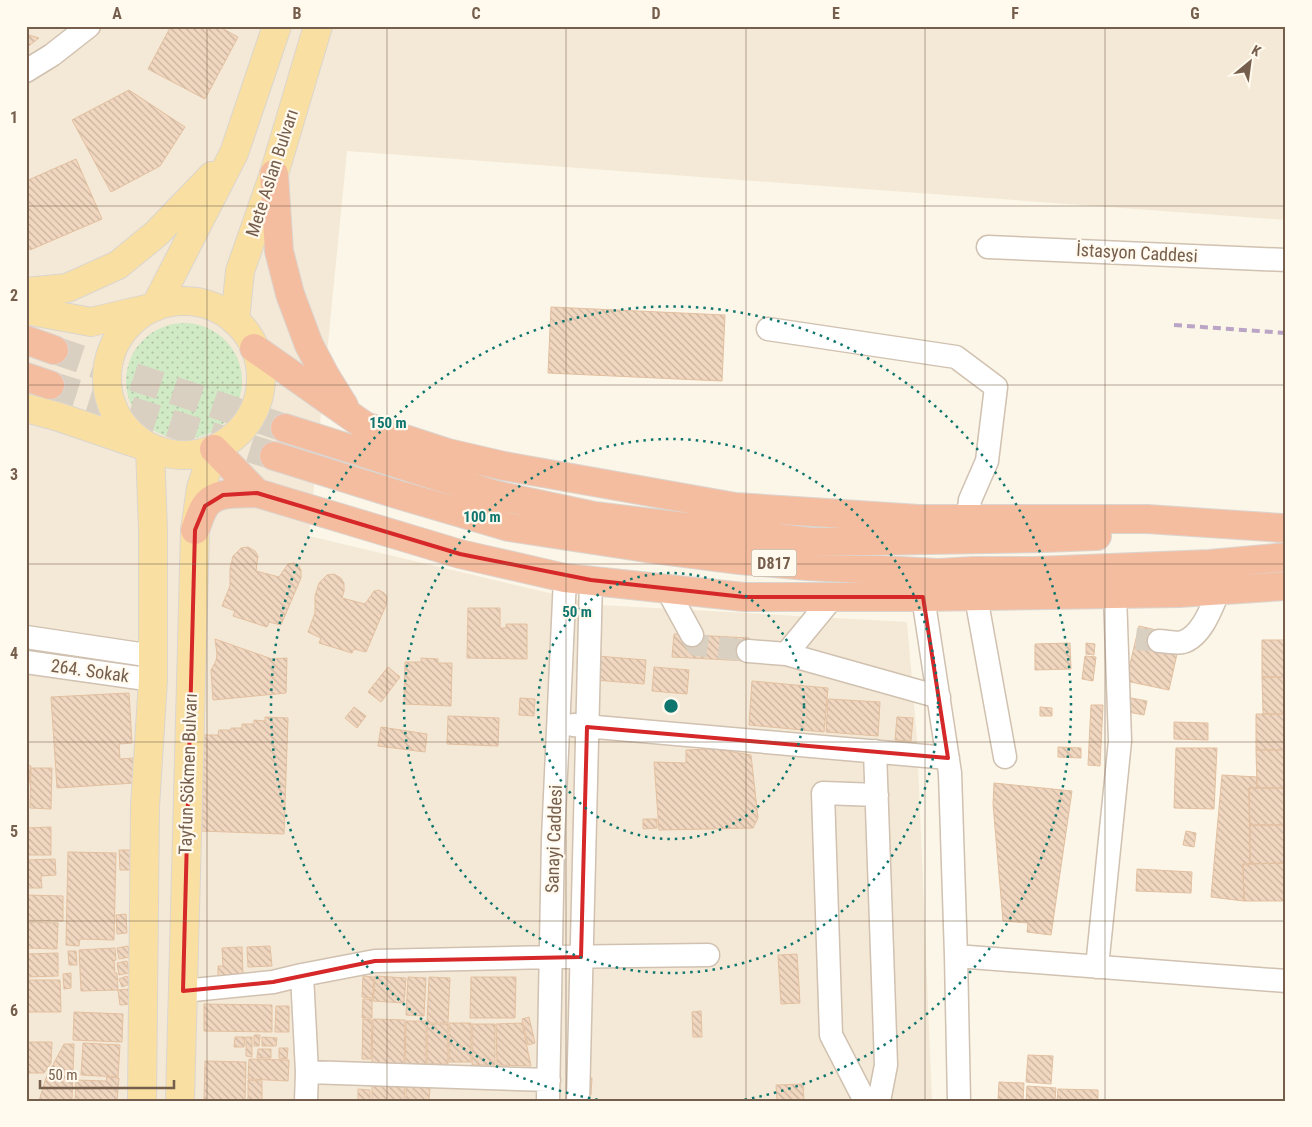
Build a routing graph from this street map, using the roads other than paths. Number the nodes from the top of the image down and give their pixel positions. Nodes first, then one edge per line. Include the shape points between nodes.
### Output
1 (89, 26) edge
2 (277, 26) edge
3 (318, 26) edge
4 (26, 71) edge
5 (234, 154) junction
6 (274, 174) junction
7 (988, 246) dead end
8 (1286, 260) edge
9 (26, 292) edge
10 (155, 307) junction
11 (26, 310) edge
12 (234, 321) junction
13 (768, 329) dead end
14 (26, 340) edge
15 (254, 348) junction
16 (54, 350) tunnel mouth
17 (26, 408) edge
18 (365, 426) junction
19 (285, 428) tunnel mouth
20 (150, 448) junction
21 (214, 449) junction
22 (274, 456) tunnel mouth
23 (256, 493) junction
24 (968, 518) junction
25 (1284, 528) edge
26 (195, 530) junction
27 (1286, 557) edge
28 (578, 579) junction
29 (1286, 586) edge
30 (667, 589) junction
31 (1219, 590) junction
32 (1115, 594) junction
33 (976, 596) junction
34 (923, 597) junction
35 (833, 598) junction
36 (692, 635) tunnel mouth
37 (26, 637) edge
38 (1159, 641) tunnel mouth
39 (748, 651) tunnel mouth
40 (786, 654) junction
41 (26, 662) edge
42 (153, 668) junction
43 (939, 696) junction
44 (559, 724) junction
45 (588, 726) junction
46 (876, 751) junction
47 (1005, 757) dead end
48 (948, 758) junction
49 (877, 795) junction
50 (708, 955) dead end
51 (956, 956) junction
52 (551, 957) junction
53 (582, 957) junction
54 (1097, 967) junction
55 (302, 975) junction
56 (1286, 981) edge
57 (143, 988) junction
58 (183, 991) junction
59 (307, 1072) junction
60 (548, 1090) edge
61 (142, 1101) edge
62 (180, 1101) edge
63 (306, 1101) edge
64 (578, 1101) edge
65 (865, 1101) edge
66 (879, 1101) edge
67 (958, 1101) edge

1 - 4 street
2 - 5 main road
3 - 6 main road, Mete Aslan Bulvarı
5 - 9 main road via 158,234 118,264 67,288
5 - 10 main road
6 - 12 main road, Mete Aslan Bulvarı via 240,271
6 - 18 highway via 279,251 290,294 309,345 326,377 344,407
7 - 8 street, İstasyon Caddesi
10 - 11 main road via 91,322
10 - 12 main road via 171,302 205,304
10 - 20 main road via 133,320 116,339 107,372 107,388 114,413 129,433
12 - 15 main road
13 - 24 street via 956,357 996,387 987,461 970,500
14 - 16 highway
15 - 18 highway
15 - 21 main road via 260,368 260,388 255,407 246,425 232,439
17 - 20 main road
18 - 24 highway via 448,453 504,466 735,508 920,519
19 - 25 highway, D817 via 496,495 594,516 811,542 1043,538
20 - 21 main road via 171,455 193,455
20 - 42 main road
21 - 23 highway
21 - 26 main road, Tayfun Sökmen Bulvarı via 201,488
22 - 27 highway, D817 via 509,527 740,560 938,573 1210,564
23 - 26 highway via 214,498 205,506
23 - 28 highway via 460,554
24 - 25 highway via 1147,519
26 - 58 main road, Tayfun Sökmen Bulvarı
28 - 30 highway
28 - 44 street, Sanayi Caddesi
28 - 45 street, Sanayi Caddesi
29 - 31 highway
30 - 35 highway via 744,597
30 - 36 street
31 - 32 highway
31 - 38 street via 1205,622 1193,636 1183,642
32 - 33 highway
32 - 54 street via 1126,639 1120,741
33 - 34 highway
33 - 47 street
34 - 35 highway
34 - 43 street
35 - 40 street
37 - 42 street, 264. Sokak
39 - 40 street
40 - 43 street
41 - 42 street, 264. Sokak
42 - 57 main road via 145,807
43 - 48 street
44 - 45 street
44 - 52 street, Sanayi Caddesi
45 - 46 street
45 - 53 street, Sanayi Caddesi
46 - 48 street
46 - 49 street
48 - 51 street
49 - 65 street via 823,793 831,1035
49 - 66 street via 886,1065
50 - 53 street
51 - 54 street
51 - 67 street
52 - 53 street
52 - 55 street via 375,961
52 - 60 street, Sanayi Caddesi
53 - 64 street, Sanayi Caddesi
54 - 56 street
55 - 58 street via 273,982
55 - 59 street
57 - 58 main road
57 - 61 main road
58 - 62 main road, Tayfun Sökmen Bulvarı
59 - 60 street
59 - 63 street

